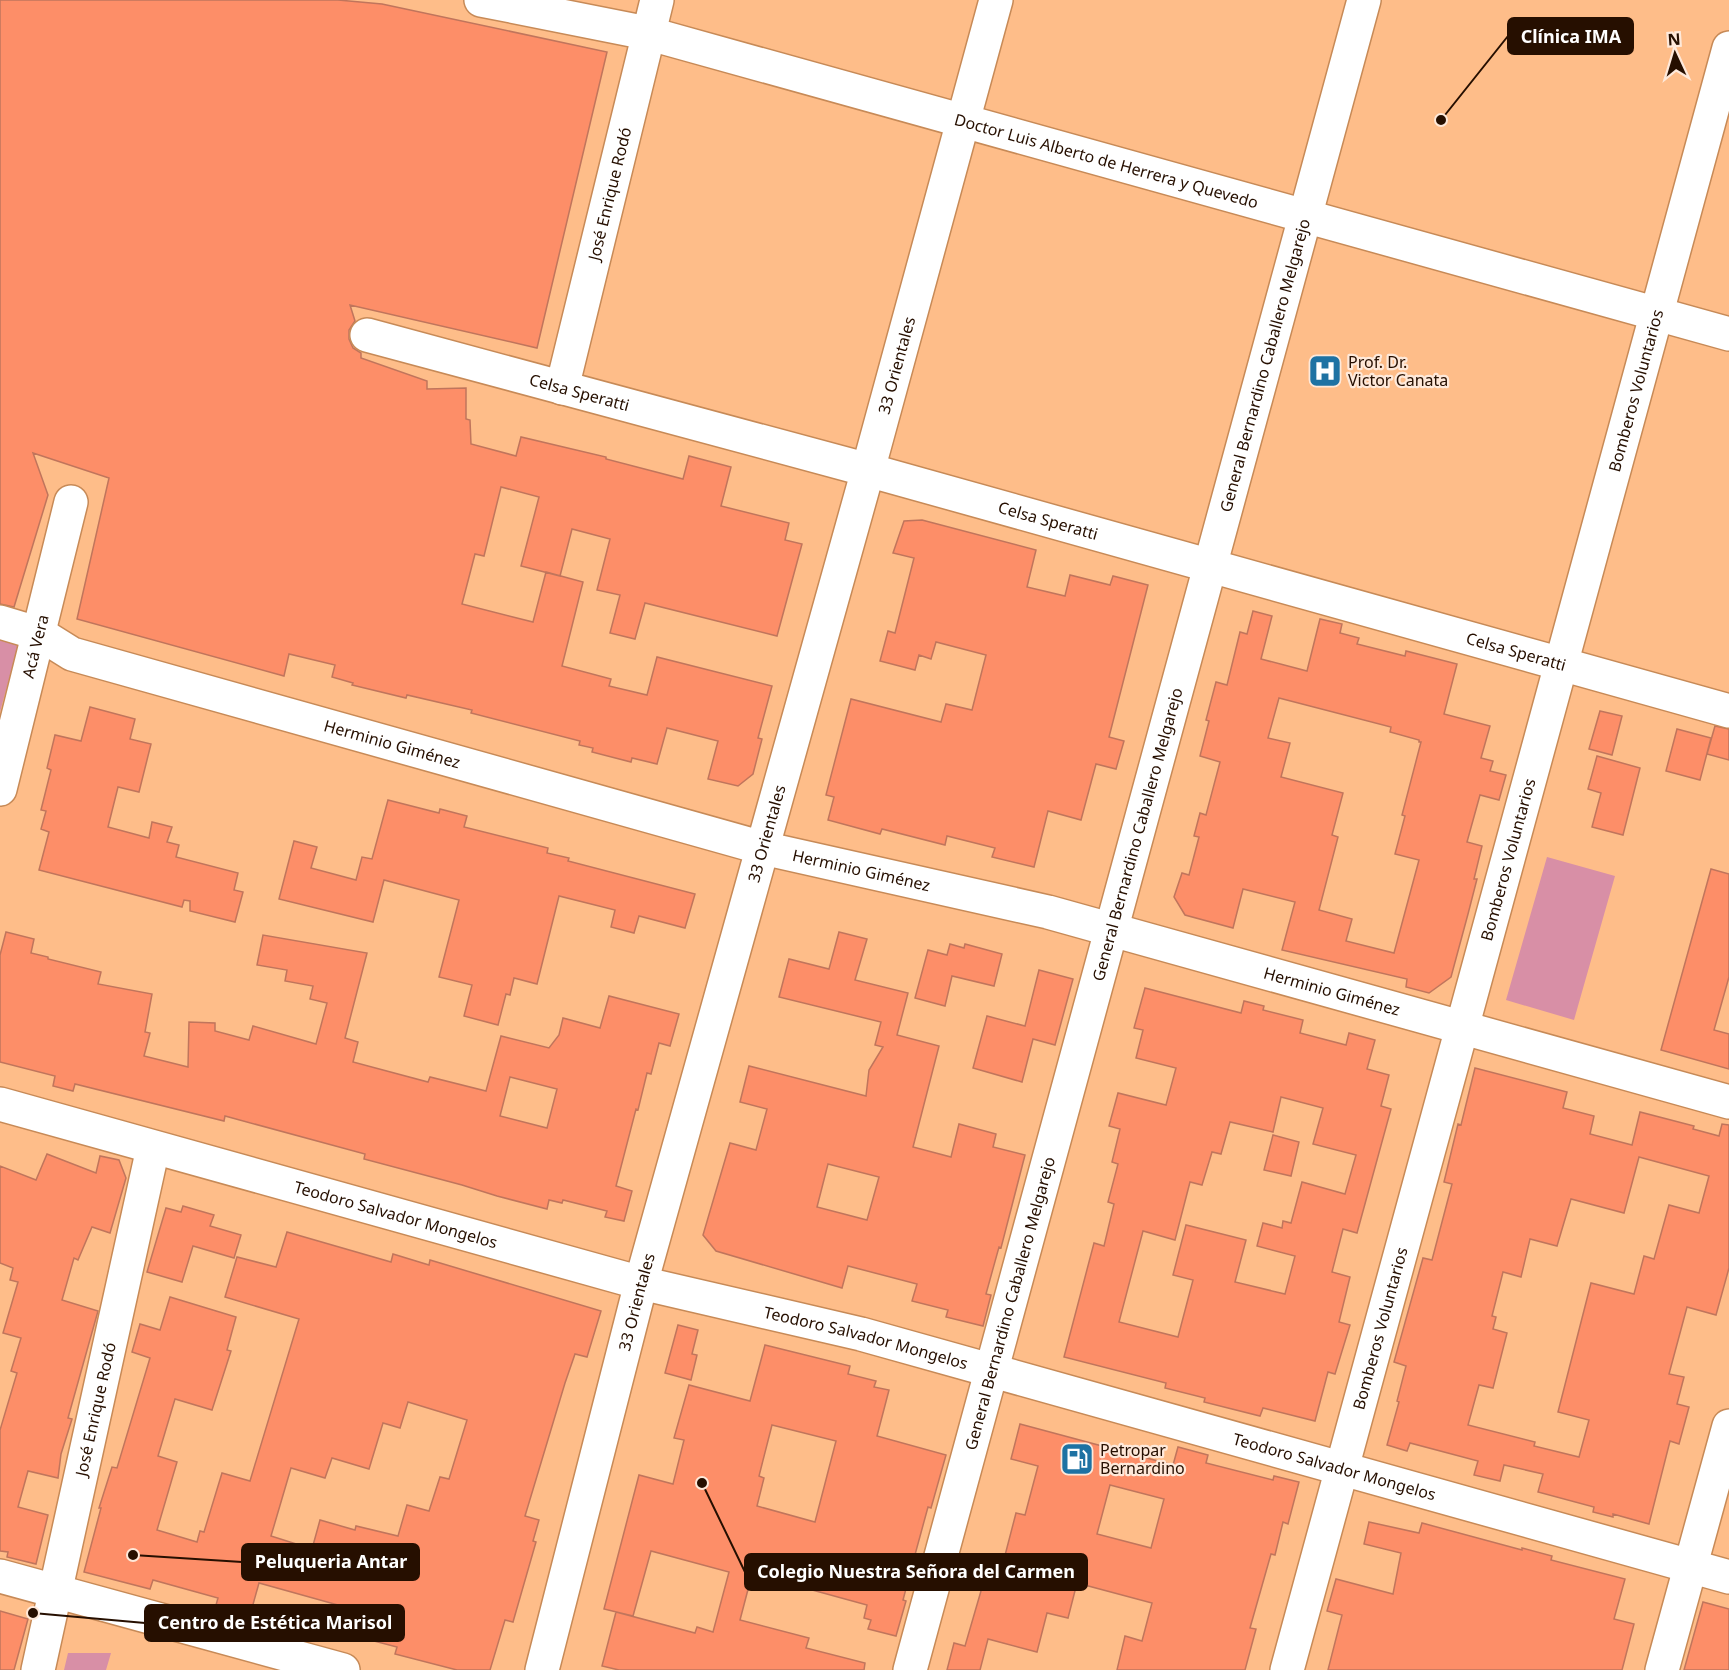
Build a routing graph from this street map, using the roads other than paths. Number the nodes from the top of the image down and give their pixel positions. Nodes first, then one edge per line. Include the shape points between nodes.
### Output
1 (481, 0) edge
2 (657, 0) edge
3 (996, 0) edge
4 (1364, 0) edge
5 (647, 33) junction
6 (1729, 48) edge
7 (963, 121) junction
8 (1305, 216) junction
9 (1656, 314) junction
10 (1729, 334) edge
11 (367, 335) dead end
12 (562, 387) junction
13 (868, 470) junction
14 (71, 502) dead end
15 (1210, 566) junction
16 (0, 622) edge
17 (40, 634) junction
18 (1561, 664) junction
19 (1729, 711) edge
20 (0, 789) edge
21 (763, 848) junction
22 (1111, 930) junction
23 (1462, 1028) junction
24 (1729, 1102) edge
25 (0, 1104) edge
26 (153, 1148) junction
27 (640, 1283) junction
28 (991, 1370) junction
29 (1729, 1426) edge
30 (1342, 1468) junction
31 (1691, 1566) junction
32 (0, 1576) edge
33 (1729, 1577) edge
34 (56, 1591) junction
35 (38, 1670) edge
36 (343, 1670) edge
37 (542, 1670) edge
38 (910, 1670) edge
39 (1287, 1670) edge
40 (1662, 1670) edge

1 - 5 street, Doctor Luis Alberto de Herrera y Quevedo
2 - 5 street, José Enrique Rodó
3 - 7 street, 33 Orientales
4 - 8 street, General Bernardino Caballero Melgarejo
5 - 7 street, Doctor Luis Alberto de Herrera y Quevedo
5 - 12 street, José Enrique Rodó
6 - 9 street, Bomberos Voluntarios
7 - 8 street, Doctor Luis Alberto de Herrera y Quevedo
7 - 13 street, 33 Orientales
8 - 9 street, Doctor Luis Alberto de Herrera y Quevedo
8 - 15 street, General Bernardino Caballero Melgarejo
9 - 10 street, Doctor Luis Alberto de Herrera y Quevedo
9 - 18 street, Bomberos Voluntarios
11 - 12 street, Celsa Speratti
12 - 13 street, Celsa Speratti
13 - 15 street, Celsa Speratti
13 - 21 street, 33 Orientales
14 - 17 street, Acá Vera
15 - 18 street, Celsa Speratti
15 - 22 street, General Bernardino Caballero Melgarejo
16 - 17 street, Herminio Giménez
17 - 20 street, Acá Vera
17 - 21 street, Herminio Giménez via 72,654
18 - 19 street, Celsa Speratti
18 - 23 street, Bomberos Voluntarios
21 - 22 street, Herminio Giménez via 1048,912
21 - 27 street, 33 Orientales
22 - 23 street, Herminio Giménez
22 - 28 street, General Bernardino Caballero Melgarejo
23 - 24 street, Herminio Giménez
23 - 30 street, Bomberos Voluntarios
25 - 26 street, Teodoro Salvador Mongelos
26 - 27 street, Teodoro Salvador Mongelos
26 - 34 street, José Enrique Rodó
27 - 28 street, Teodoro Salvador Mongelos via 861,1334
27 - 37 street, 33 Orientales
28 - 30 street, Teodoro Salvador Mongelos
28 - 38 street, General Bernardino Caballero Melgarejo
29 - 31 street
30 - 31 street, Teodoro Salvador Mongelos
30 - 39 street, Bomberos Voluntarios
31 - 33 street, Teodoro Salvador Mongelos
31 - 40 street
32 - 34 street
34 - 35 street, José Enrique Rodó
34 - 36 street

